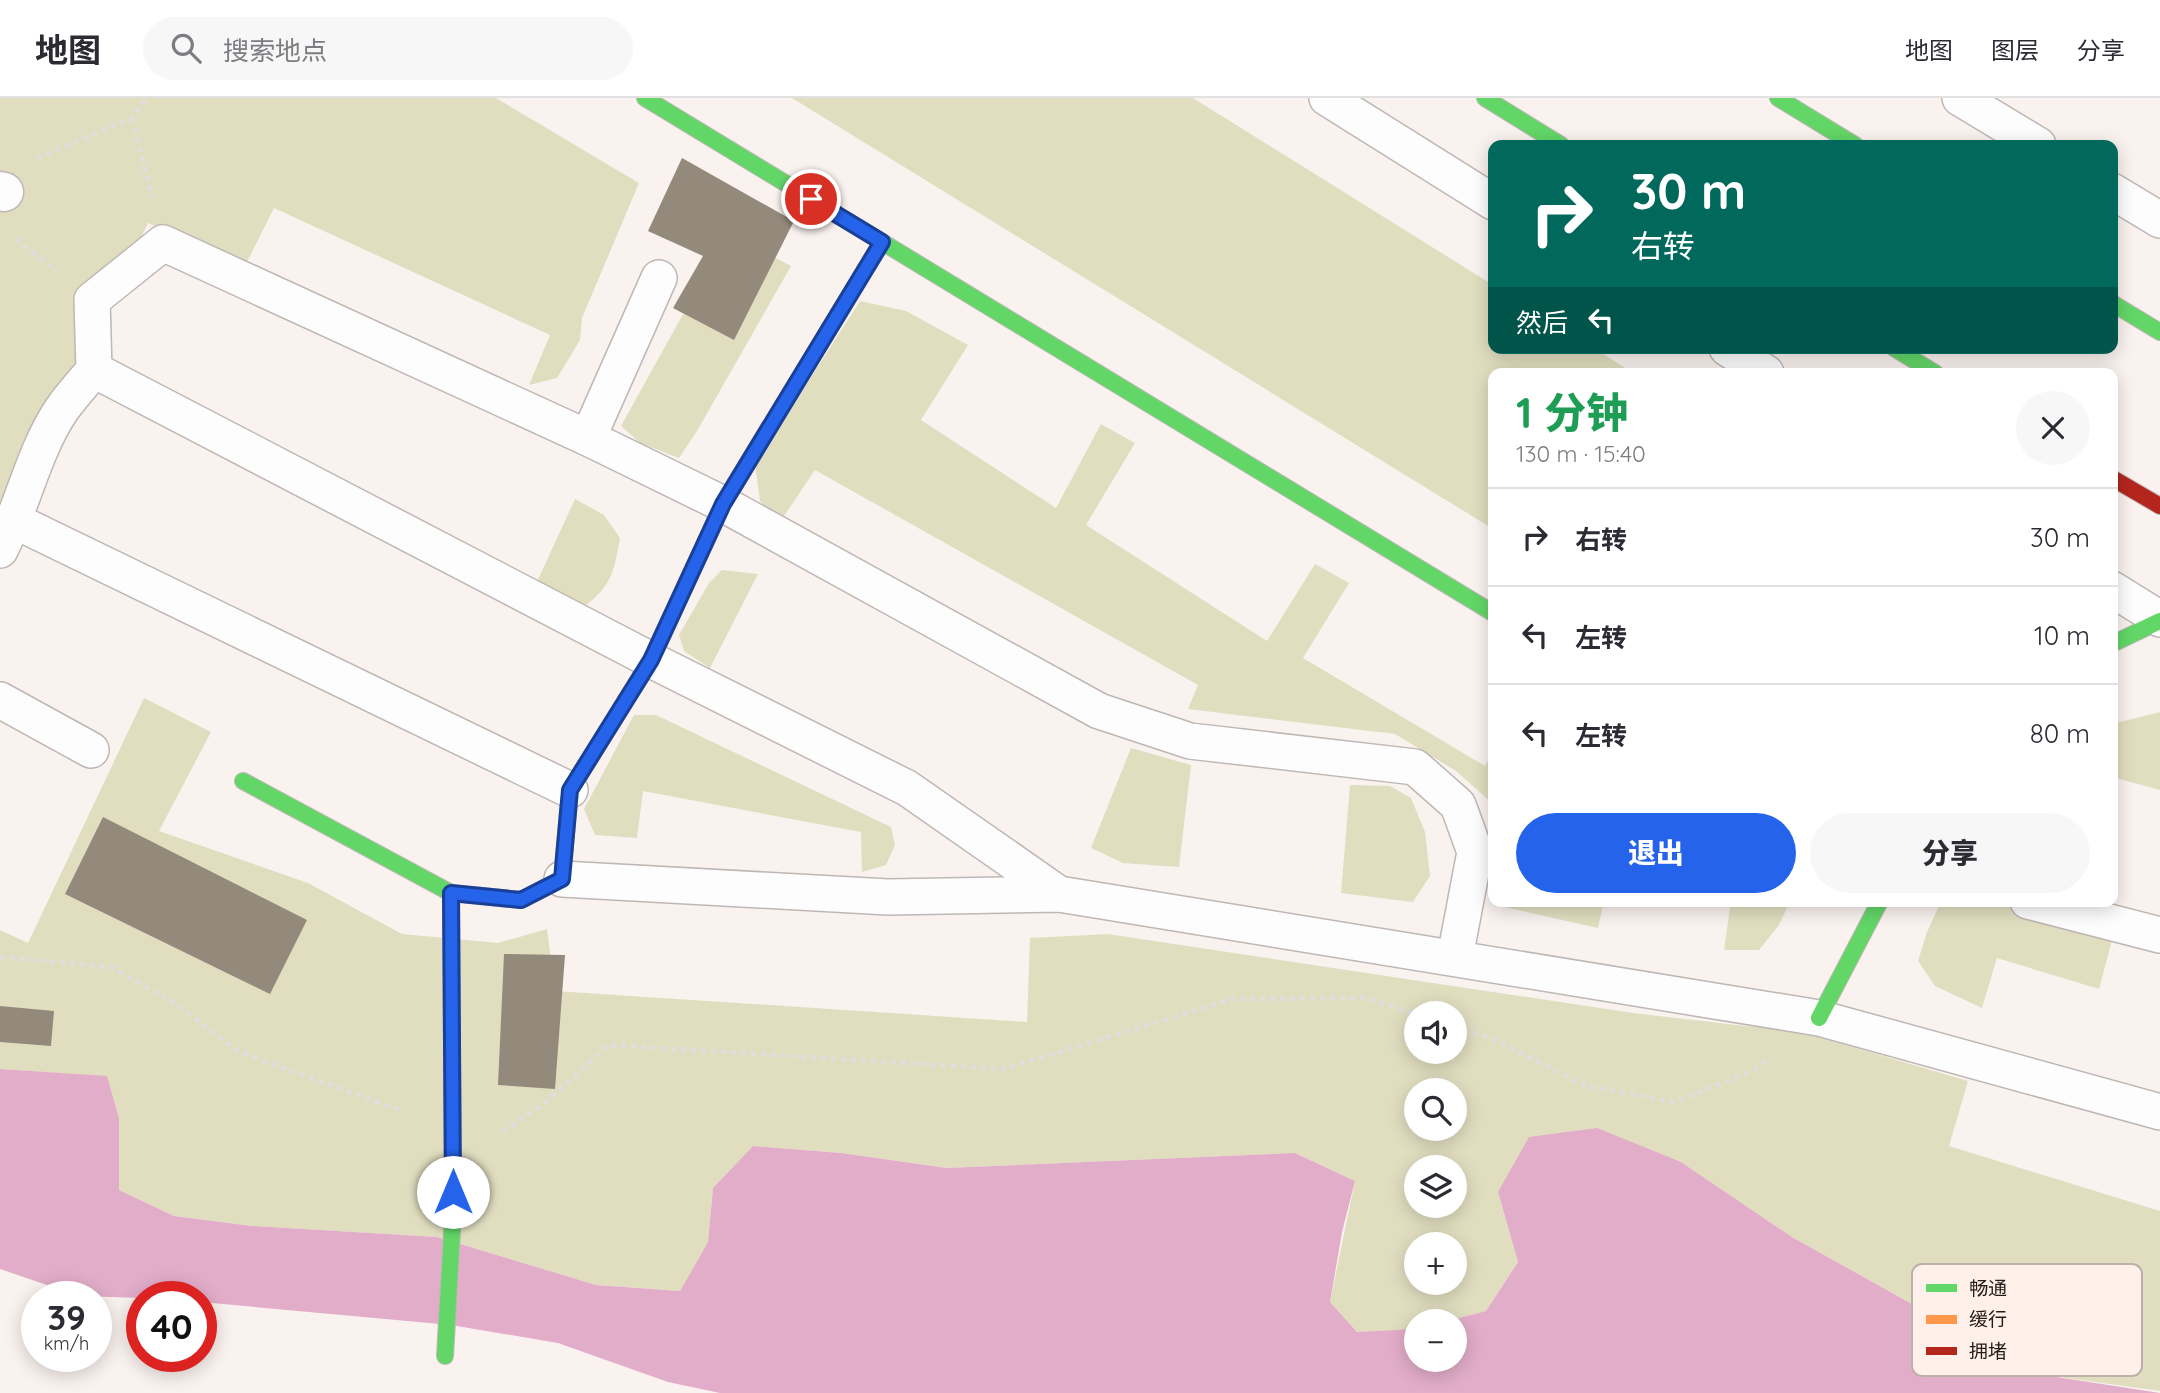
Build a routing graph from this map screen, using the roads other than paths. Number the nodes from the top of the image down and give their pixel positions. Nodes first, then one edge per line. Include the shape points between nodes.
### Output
1 (645, 98) edge
2 (1327, 98) edge
3 (1485, 98) edge
4 (1778, 98) edge
5 (1960, 98) edge
6 (1553, 140) edge
7 (1847, 140) edge
8 (2030, 140) edge
9 (2118, 195) edge
10 (1488, 199) edge
11 (2160, 220) edge
12 (882, 242) junction
13 (659, 278) dead end
14 (2118, 307) edge
15 (2160, 332) edge
16 (1736, 354) edge
17 (1904, 354) edge
18 (1758, 368) edge
19 (1927, 368) edge
20 (94, 370) junction
21 (588, 438) junction
22 (2118, 482) edge
23 (723, 504) junction
24 (2160, 506) edge
25 (8, 536) edge
26 (2118, 593) edge
27 (1488, 611) edge
28 (2160, 620) edge
29 (2118, 641) edge
30 (651, 660) junction
31 (0, 700) edge
32 (91, 750) dead end
33 (243, 781) dead end
34 (570, 790) junction
35 (562, 879) junction
36 (451, 893) junction
37 (1059, 894) junction
38 (1877, 907) edge
39 (2051, 907) edge
40 (2160, 935) edge
41 (1455, 957) junction
42 (1819, 1018) junction
43 (2160, 1112) edge
44 (445, 1356) dead end

1 - 12 main road
2 - 10 lane
3 - 6 main road
4 - 7 main road
5 - 8 lane
9 - 11 lane
12 - 23 main road
12 - 27 main road
13 - 21 lane
14 - 15 main road
16 - 18 lane
17 - 19 main road
20 - 21 lane via 92,300 163,243
20 - 25 lane via 62,410 36,461
20 - 30 lane
21 - 23 lane
22 - 24 main road
23 - 30 main road
23 - 41 lane via 1099,712 1190,741 1415,767 1458,805 1475,852
25 - 34 lane
26 - 28 lane
28 - 29 main road
30 - 34 main road
30 - 37 lane via 908,788
31 - 32 lane
33 - 36 main road
34 - 35 main road
35 - 36 main road via 521,900
35 - 37 lane via 887,897
36 - 44 main road via 453,1214
37 - 41 lane
38 - 42 main road
39 - 40 lane
41 - 42 lane
42 - 43 lane

